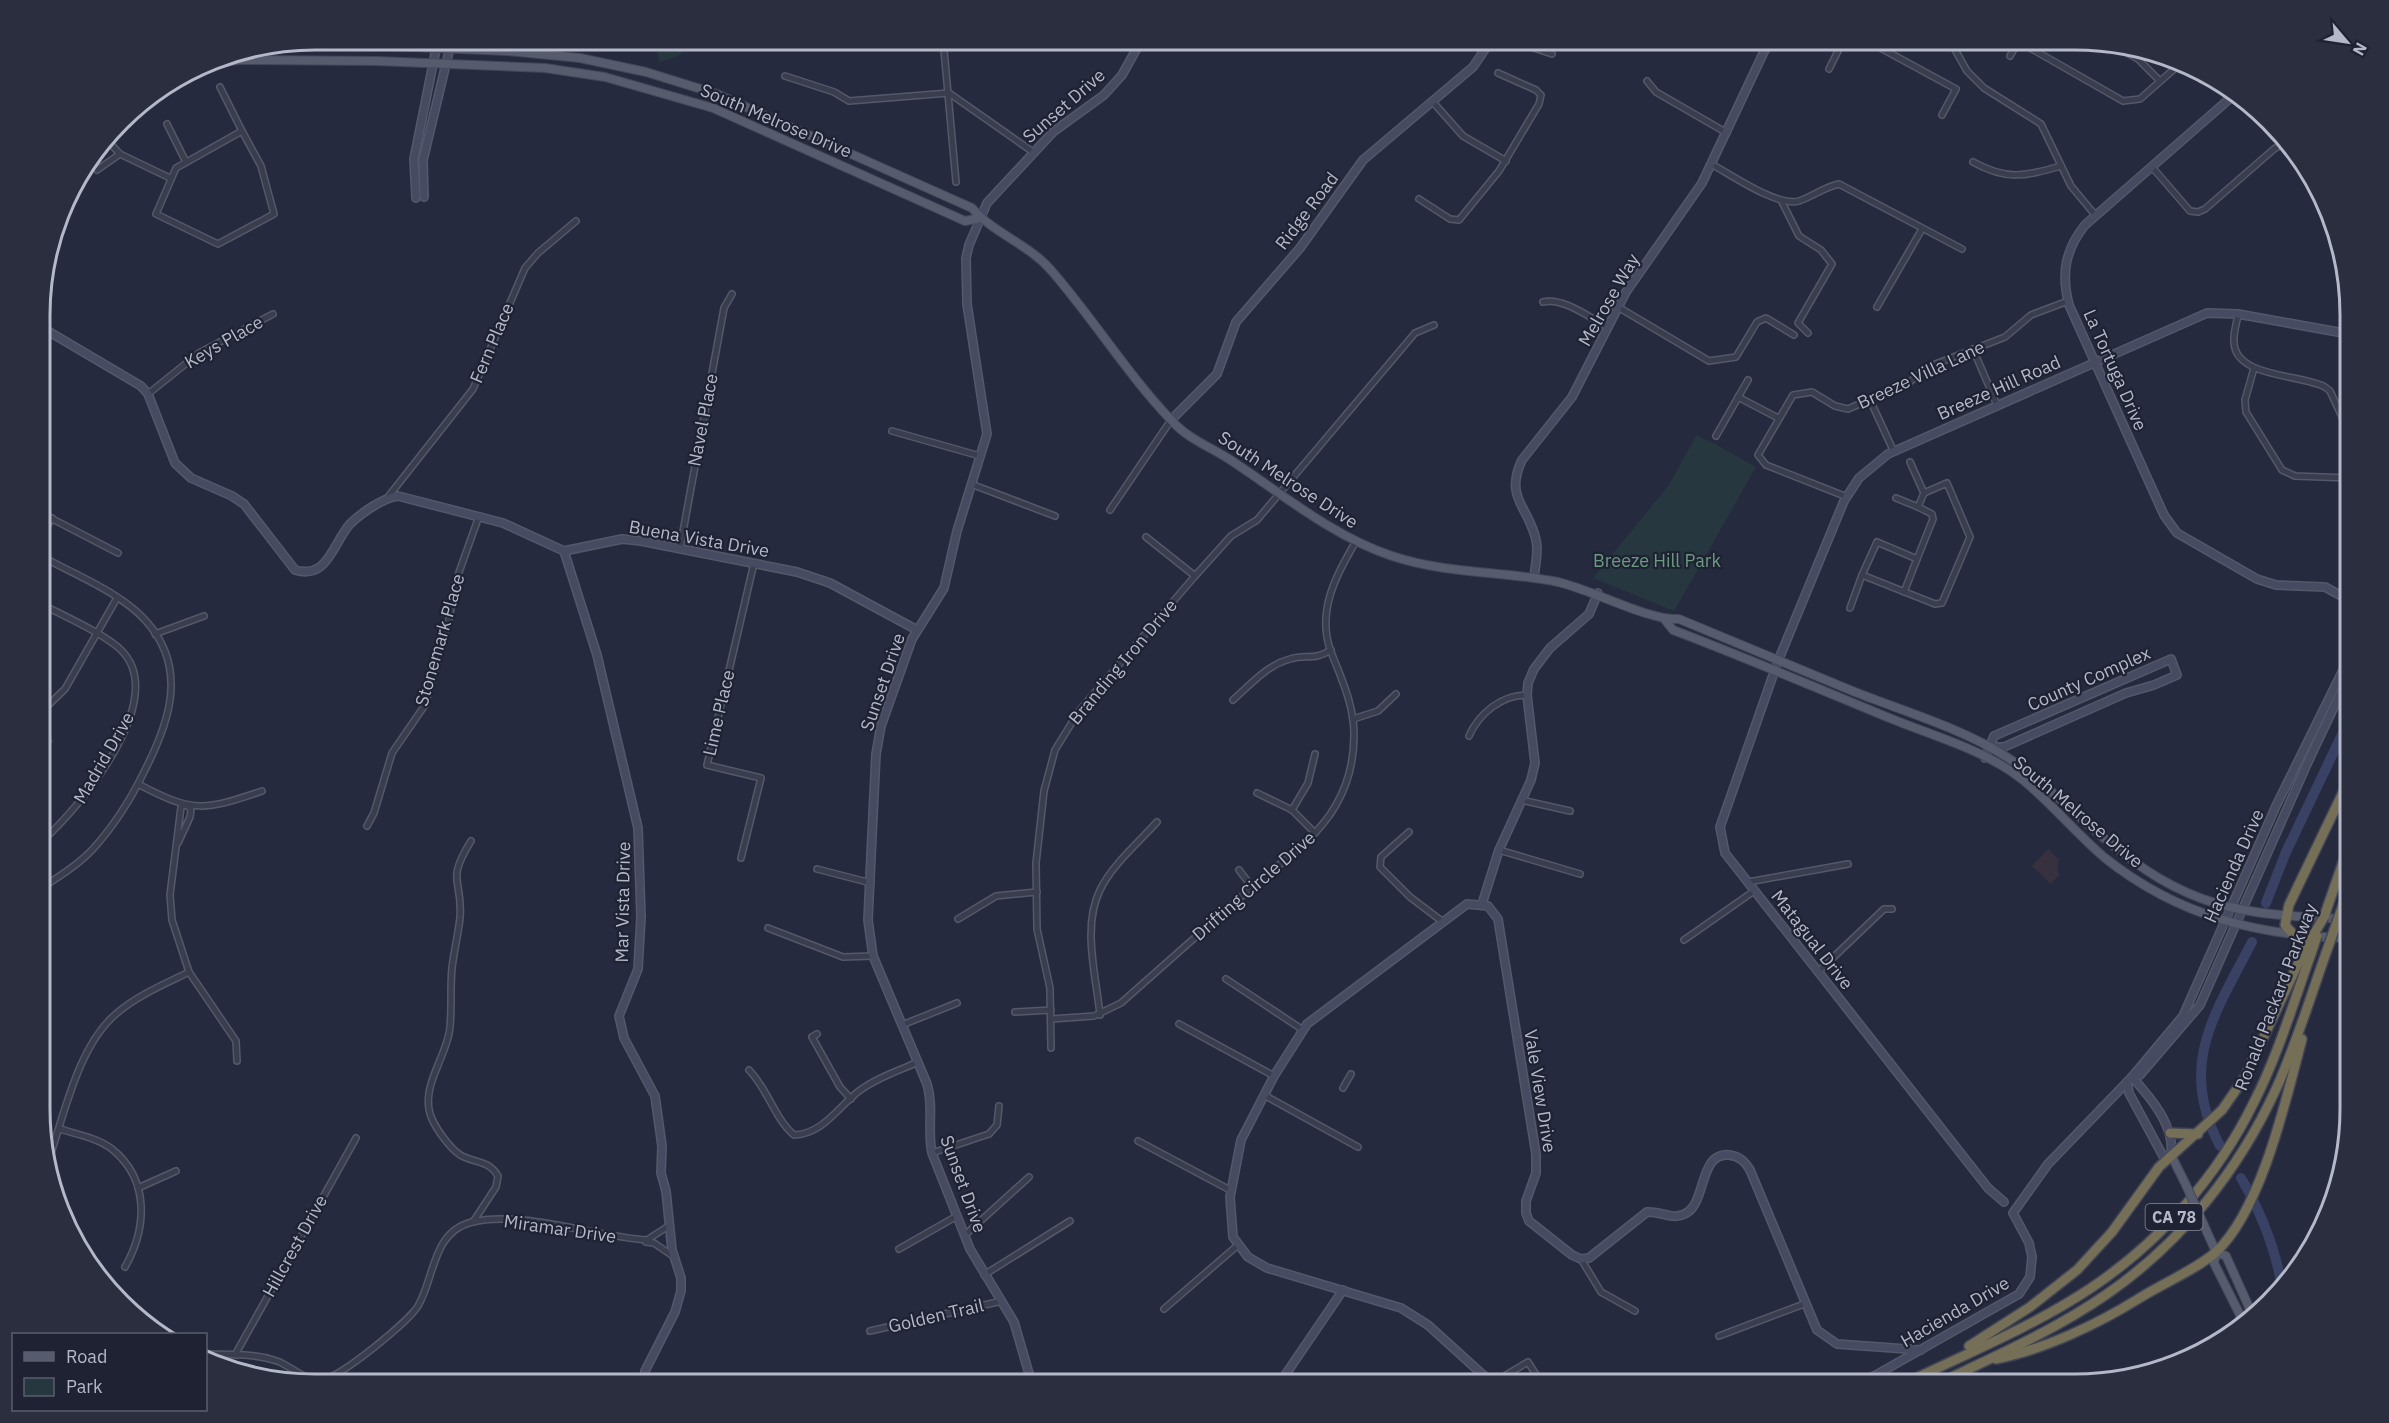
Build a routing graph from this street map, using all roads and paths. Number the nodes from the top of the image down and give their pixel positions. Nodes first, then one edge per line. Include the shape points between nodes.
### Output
1 (435, 50) edge
2 (450, 50) edge
3 (477, 50) edge
4 (944, 50) edge
5 (1136, 50) edge
6 (1485, 50) edge
7 (1540, 50) edge
8 (1765, 50) edge
9 (1838, 50) edge
10 (1884, 50) edge
11 (1955, 50) edge
12 (2013, 50) edge
13 (2036, 50) edge
14 (1552, 54) dead end
15 (2010, 56) dead end
16 (570, 57) junction
17 (2134, 57) edge
18 (243, 60) edge
19 (432, 65) junction
20 (446, 66) junction
21 (549, 68) junction
22 (1829, 69) dead end
23 (2174, 69) edge
24 (1498, 73) dead end
25 (785, 76) dead end
26 (1647, 81) dead end
27 (2160, 81) junction
28 (220, 87) dead end
29 (949, 93) junction
30 (2229, 99) edge
31 (1432, 101) junction
32 (1942, 115) dead end
33 (167, 124) dead end
34 (242, 131) junction
35 (1727, 133) junction
36 (812, 137) junction
37 (111, 145) edge
38 (2279, 146) edge
39 (807, 149) junction
40 (1033, 153) junction
41 (120, 154) junction
42 (1506, 161) junction
43 (186, 162) junction
44 (1972, 162) dead end
45 (1713, 165) junction
46 (2061, 166) junction
47 (2152, 167) junction
48 (97, 170) dead end
49 (170, 178) junction
50 (956, 182) dead end
51 (424, 197) dead end
52 (416, 198) dead end
53 (1419, 199) dead end
54 (1782, 202) junction
55 (2096, 216) junction
56 (980, 218) junction
57 (576, 221) dead end
58 (1922, 229) junction
59 (1962, 249) dead end
60 (732, 294) dead end
61 (2068, 301) junction
62 (1543, 302) dead end
63 (1618, 307) junction
64 (1877, 307) dead end
65 (273, 314) dead end
66 (2238, 314) junction
67 (1434, 325) dead end
68 (1608, 327) junction
69 (50, 332) edge
70 (2340, 332) edge
71 (1808, 333) dead end
72 (1794, 334) dead end
73 (1973, 349) junction
74 (2095, 361) junction
75 (2254, 368) junction
76 (1748, 380) dead end
77 (148, 394) junction
78 (1738, 397) junction
79 (1870, 400) junction
80 (1997, 405) junction
81 (2340, 413) edge
82 (1778, 418) junction
83 (1171, 420) junction
84 (892, 431) dead end
85 (1716, 436) dead end
86 (1894, 452) junction
87 (980, 456) junction
88 (1910, 462) dead end
89 (2340, 478) edge
90 (971, 484) junction
91 (1279, 492) junction
92 (1924, 493) junction
93 (1847, 496) junction
94 (388, 497) junction
95 (1896, 498) dead end
96 (1918, 507) junction
97 (1110, 510) dead end
98 (479, 516) junction
99 (1055, 516) dead end
100 (52, 518) joint
101 (50, 521) edge
102 (1146, 537) dead end
103 (1356, 541) junction
104 (680, 548) junction
105 (564, 551) junction
106 (118, 553) dead end
107 (1917, 559) junction
108 (50, 561) edge
109 (754, 562) junction
110 (1862, 575) junction
111 (1195, 576) junction
112 (1534, 578) junction
113 (1904, 592) junction
114 (1598, 593) junction
115 (2340, 595) edge
116 (117, 598) junction
117 (1850, 608) dead end
118 (50, 610) edge
119 (204, 616) dead end
120 (1665, 620) junction
121 (917, 630) junction
122 (97, 634) junction
123 (155, 634) junction
124 (1331, 651) junction
125 (1778, 661) junction
126 (1775, 671) junction
127 (2340, 676) edge
128 (1396, 694) dead end
129 (1527, 695) junction
130 (2340, 695) edge
131 (1233, 700) dead end
132 (50, 703) edge
133 (1353, 718) junction
134 (1469, 736) dead end
135 (1988, 747) junction
136 (1315, 754) dead end
137 (1985, 758) junction
138 (138, 784) junction
139 (262, 791) dead end
140 (1257, 793) dead end
141 (1521, 800) junction
142 (2340, 800) edge
143 (189, 807) junction
144 (1292, 810) junction
145 (1570, 811) dead end
146 (1157, 822) dead end
147 (367, 826) dead end
148 (1409, 832) dead end
149 (1315, 833) junction
150 (50, 834) edge
151 (471, 841) dead end
152 (178, 843) junction
153 (1499, 850) junction
154 (741, 858) dead end
155 (1848, 864) dead end
156 (817, 869) dead end
157 (1239, 870) dead end
158 (2340, 871) edge
159 (1580, 874) dead end
160 (50, 881) edge
161 (1748, 882) junction
162 (871, 884) junction
163 (1252, 887) junction
164 (1754, 891) junction
165 (1037, 892) junction
166 (1482, 904) junction
167 (1892, 909) dead end
168 (2230, 909) junction
169 (2242, 911) junction
170 (2340, 913) edge
171 (2286, 917) junction
172 (958, 919) dead end
173 (2340, 919) edge
174 (2226, 921) junction
175 (1443, 922) junction
176 (2236, 925) junction
177 (768, 928) dead end
178 (2292, 933) junction
179 (2340, 937) edge
180 (1684, 940) dead end
181 (2308, 953) junction
182 (873, 956) junction
183 (1819, 971) junction
184 (189, 972) junction
185 (1226, 979) dead end
186 (2315, 984) junction
187 (957, 1003) dead end
188 (1050, 1010) junction
189 (1015, 1012) dead end
190 (1100, 1015) junction
191 (1051, 1019) junction
192 (1179, 1024) dead end
193 (902, 1025) junction
194 (1303, 1030) junction
195 (817, 1034) dead end
196 (1051, 1048) dead end
197 (237, 1061) dead end
198 (918, 1062) junction
199 (748, 1070) dead end
200 (1351, 1074) dead end
201 (1274, 1076) junction
202 (2130, 1079) junction
203 (1343, 1088) dead end
204 (1264, 1095) junction
205 (851, 1099) junction
206 (999, 1106) dead end
207 (60, 1129) junction
208 (2170, 1132) junction
209 (356, 1138) dead end
210 (2186, 1139) junction
211 (1138, 1141) dead end
212 (1358, 1147) dead end
213 (53, 1148) edge
214 (932, 1153) junction
215 (2172, 1155) junction
216 (177, 1171) dead end
217 (1029, 1177) dead end
218 (138, 1188) junction
219 (1230, 1190) junction
220 (2004, 1202) dead end
221 (957, 1216) junction
222 (1070, 1221) dead end
223 (473, 1222) junction
224 (670, 1225) junction
225 (965, 1235) junction
226 (638, 1240) junction
227 (1238, 1245) junction
228 (899, 1249) dead end
229 (2216, 1252) junction
230 (673, 1256) junction
231 (1581, 1259) junction
232 (125, 1267) dead end
233 (984, 1275) junction
234 (1343, 1290) junction
235 (1002, 1301) junction
236 (1804, 1304) junction
237 (2249, 1308) edge
238 (1164, 1309) dead end
239 (1635, 1311) dead end
240 (2240, 1315) edge
241 (870, 1331) dead end
242 (1719, 1336) dead end
243 (1921, 1350) junction
244 (217, 1354) edge
245 (234, 1355) junction
246 (1985, 1361) junction
247 (300, 1373) edge
248 (340, 1374) edge
249 (645, 1374) edge
250 (1029, 1374) edge
251 (1286, 1374) edge
252 (1483, 1374) edge
253 (1508, 1374) edge
254 (1536, 1374) edge
255 (1877, 1374) edge
256 (1925, 1374) edge
257 (1925, 1374) edge
258 (1958, 1374) edge

1 - 19 street
2 - 20 street
3 - 16 main road, South Melrose Drive
4 - 29 street
5 - 40 street, Sunset Drive via 1122,75 1104,95 1053,132
6 - 31 street, Ridge Road via 1473,67
7 - 14 street
8 - 35 street, Melrose Way
9 - 22 street
10 - 32 street via 1956,89
11 - 46 street via 1967,71 1984,88 2041,124
12 - 15 street
13 - 27 street via 2123,100 2140,99
16 - 21 main road
16 - 36 main road, South Melrose Drive via 646,72 717,94
17 - 27 street
18 - 19 main road, South Melrose Drive
19 - 20 main road, South Melrose Drive
19 - 52 street via 414,159
20 - 21 main road, South Melrose Drive
20 - 51 street via 423,160
21 - 39 main road, South Melrose Drive via 636,84 714,108
23 - 27 street
24 - 42 street via 1536,90 1541,99
25 - 29 street via 849,101
26 - 35 street via 1656,92
28 - 34 street
29 - 40 street
29 - 50 street
30 - 47 street, La Tortuga Drive
31 - 42 street via 1463,136
31 - 83 street, Ridge Road via 1363,160 1300,248 1241,315 1217,374
33 - 43 street
34 - 43 street
34 - 49 street via 261,166 274,214 218,244 156,214
35 - 45 street, Melrose Way
36 - 39 street
36 - 56 main road, South Melrose Drive via 972,208
37 - 41 street
38 - 47 street via 2198,212 2190,211
39 - 56 main road, South Melrose Drive via 965,221
40 - 56 street, Sunset Drive via 987,203
41 - 48 street
41 - 49 street
42 - 53 street via 1459,220 1450,219
43 - 49 street
44 - 46 street via 2000,175 2012,176
45 - 54 street
45 - 63 street, Melrose Way
46 - 55 street via 2071,186
47 - 55 street, La Tortuga Drive
54 - 58 street via 1797,202 1826,186 1839,184
54 - 71 street via 1799,236 1821,250 1832,264 1798,323
55 - 61 street, La Tortuga Drive via 2077,236 2069,252 2064,277
56 - 83 main road, South Melrose Drive via 1046,264
56 - 87 street, Sunset Drive via 966,258 968,304 987,426
57 - 94 street, Fern Place via 525,268 473,389
58 - 59 street
58 - 64 street
60 - 104 street, Navel Place via 724,308
61 - 73 street, Breeze Villa Lane via 2031,315 2005,337
61 - 74 street, La Tortuga Drive
62 - 68 street via 1563,304
63 - 68 street, Melrose Way
63 - 72 street via 1708,361 1736,357 1757,322 1766,318
65 - 77 street, Keys Place via 199,353
66 - 70 street, Breeze Hill Road
66 - 74 street, Breeze Hill Road via 2207,312
66 - 75 street via 2235,350 2243,362
67 - 91 street, Branding Iron Drive via 1415,333
68 - 112 street, Melrose Way via 1572,397 1518,470 1517,498 1538,548
69 - 77 street via 129,377
73 - 79 street, Breeze Villa Lane via 1933,365 1908,383
73 - 80 street
74 - 80 street, Breeze Hill Road
74 - 115 street, La Tortuga Drive via 2164,515 2177,533 2257,579 2276,585 2325,587
75 - 81 street via 2325,387
75 - 89 street via 2247,412 2282,471
76 - 78 street
77 - 94 street via 175,463 190,478 244,504 295,570 304,572 321,567 352,522
78 - 82 street
78 - 85 street
79 - 82 street, Breeze Villa Lane via 1847,409 1812,392 1793,394
79 - 86 street
80 - 86 street, Breeze Hill Road
82 - 93 street, Breeze Villa Lane via 1759,459
83 - 91 main road, South Melrose Drive
83 - 97 street
84 - 87 street
86 - 93 street, Breeze Hill Road via 1858,478
87 - 90 street, Sunset Drive
88 - 92 street
90 - 99 street
90 - 121 street, Sunset Drive via 944,588
91 - 103 main road, South Melrose Drive
91 - 111 street, Branding Iron Drive via 1257,520 1231,536
92 - 96 street
92 - 113 street via 1947,483 1970,537 1942,603
93 - 125 street, Breeze Hill Road
94 - 98 street via 410,497
95 - 96 street
96 - 107 street via 1934,519
98 - 105 street via 516,527
98 - 147 street, Stonemark Place via 457,578 425,705 392,753
100 - 101 street
100 - 106 street
102 - 111 street
103 - 112 main road, South Melrose Drive via 1426,566
103 - 124 street, Drifting Circle Drive via 1329,595 1326,624
104 - 105 street, Buena Vista Drive via 622,539
104 - 109 street, Buena Vista Drive
105 - 224 street, Mar Vista Drive via 597,655 638,828 638,969 619,1016 624,1038 655,1096
107 - 110 street via 1876,542
107 - 113 street
108 - 116 street
109 - 121 street, Buena Vista Drive via 829,583
109 - 154 street, Lime Place via 707,765 761,778
110 - 113 street
110 - 117 street
111 - 165 street, Branding Iron Drive via 1079,711 1055,750 1038,826
112 - 114 main road, South Melrose Drive
114 - 120 main road, South Melrose Drive
114 - 129 street via 1589,614 1550,648 1534,669
116 - 122 street
116 - 123 street via 147,622
118 - 122 street, Madrid Drive
119 - 123 street
120 - 125 main road, South Melrose Drive via 1679,619
120 - 126 main road, South Melrose Drive via 1673,630
121 - 162 street, Sunset Drive via 881,726 876,754
122 - 132 street via 65,689
122 - 150 street, Madrid Drive via 121,649 129,661 135,679 133,710 96,779
123 - 138 street via 171,679 171,705 164,732
124 - 131 street via 1320,657 1294,658 1277,664
124 - 133 street, Drifting Circle Drive
125 - 126 street, Matagual Drive
125 - 135 main road, South Melrose Drive
126 - 137 main road, South Melrose Drive
126 - 161 street, Matagual Drive via 1720,827 1725,853
127 - 168 street, Hacienda Drive
128 - 133 street via 1378,711
129 - 134 street via 1506,697 1475,722
129 - 141 street via 1535,763
130 - 169 street, Hacienda Drive
133 - 149 street, Drifting Circle Drive via 1353,756 1347,779 1335,807
135 - 135 street, County Complex via 2004,747 2116,697 2177,675 2170,659 1994,736
135 - 137 street
135 - 168 main road, South Melrose Drive via 2022,769 2113,847 2153,875 2186,893
136 - 144 street via 1308,783
137 - 174 main road, South Melrose Drive via 2012,772 2105,857 2144,886 2184,907
138 - 143 street
138 - 160 street via 108,832 90,852
139 - 143 street via 220,806
140 - 144 street
141 - 145 street
141 - 153 street
142 - 171 highway
143 - 152 street
143 - 152 street via 181,807
144 - 149 street
146 - 190 street via 1109,876 1094,904 1091,932
148 - 175 street via 1382,857 1380,867
149 - 163 street, Drifting Circle Drive
151 - 223 street via 455,873 460,920 452,969 450,1027 432,1080 429,1104 432,1119 456,1152 485,1162 498,1176 496,1187
152 - 184 street via 170,895 172,920
153 - 159 street
153 - 166 street
155 - 161 street
156 - 162 street
157 - 163 street
158 - 181 highway, Ronald Packard Parkway, bridge
161 - 164 street, Matagual Drive
162 - 182 street, Sunset Drive via 868,920
163 - 190 street, Drifting Circle Drive via 1121,1003
164 - 180 street
164 - 183 street, Matagual Drive
165 - 172 street via 996,896
165 - 188 street, Branding Iron Drive via 1037,929 1050,988
166 - 175 street via 1467,904
166 - 231 street, Vale View Drive via 1493,910 1498,919 1536,1154 1536,1173 1526,1213 1536,1227
167 - 183 street via 1884,909
168 - 169 main road, South Melrose Drive
168 - 174 street, Hacienda Drive
169 - 171 main road, South Melrose Drive
169 - 176 street, Hacienda Drive
170 - 186 highway, Ronald Packard Parkway / CA 78, bridge
171 - 173 main road, South Melrose Drive
171 - 178 highway via 2285,925
174 - 176 main road, South Melrose Drive
174 - 202 street, Hacienda Drive via 2183,1016
175 - 194 street
176 - 178 main road, South Melrose Drive
176 - 202 street, Hacienda Drive via 2200,1005 2140,1075
177 - 182 street via 843,957
178 - 179 main road, South Melrose Drive
181 - 210 highway via 2231,1097 2198,1134
181 - 256 highway, Ronald Packard Parkway / CA 78 via 2273,1060 2254,1104 2217,1164 2183,1207 2130,1258 2092,1287
182 - 193 street, Sunset Drive
183 - 220 street, Matagual Drive via 1986,1186
184 - 197 street via 236,1041
184 - 207 street via 116,1014 98,1034 84,1057
185 - 194 street
186 - 229 highway via 2265,1164 2252,1199
186 - 246 highway, Ronald Packard Parkway / CA 78 via 2263,1117 2225,1177 2188,1223 2108,1293
187 - 193 street
188 - 189 street
188 - 191 street, Branding Iron Drive
190 - 191 street, Drifting Circle Drive
191 - 196 street, Branding Iron Drive
192 - 201 street
193 - 198 street, Sunset Drive
194 - 201 street
195 - 205 street via 812,1037
198 - 205 street via 875,1081
198 - 214 street, Sunset Drive via 931,1098 928,1137
199 - 205 street via 759,1080 794,1135 830,1120
200 - 203 street
201 - 204 street
202 - 208 street via 2150,1098
202 - 215 street via 2129,1093 2163,1156
202 - 243 street, Hacienda Drive via 2048,1164 2013,1213 2031,1247 2032,1266 2023,1289 2005,1304
204 - 212 street
204 - 219 street via 1241,1140
206 - 214 street via 997,1125 989,1134
207 - 213 street
207 - 218 street via 111,1148 130,1168
208 - 210 highway
208 - 215 street
209 - 245 street, Hillcrest Drive
210 - 215 highway
211 - 219 street
214 - 221 street, Sunset Drive
215 - 229 main road, bridge
215 - 257 highway via 2112,1232 2077,1269 2030,1307
216 - 218 street
217 - 225 street
218 - 232 street via 142,1217 137,1245
219 - 227 street via 1230,1217
221 - 225 street, Sunset Drive
221 - 228 street
222 - 233 street
223 - 226 street, Miramar Drive via 537,1223
223 - 248 street via 463,1225 440,1246 417,1308
224 - 226 street, Miramar Drive via 656,1237
224 - 230 street, Mar Vista Drive
225 - 233 street, Sunset Drive
226 - 230 street, Miramar Drive via 654,1243
227 - 234 street via 1248,1257 1267,1268
227 - 238 street
229 - 237 main road via 2226,1256
229 - 240 main road via 2214,1263
229 - 246 highway via 2103,1319 2012,1356
230 - 249 street, Mar Vista Drive via 681,1291
231 - 236 street via 1596,1254 1647,1212 1675,1217 1686,1214 1693,1208 1709,1165 1724,1154 1732,1155 1740,1157 1750,1170
231 - 239 street via 1601,1292
233 - 235 street, Sunset Drive
234 - 251 street
234 - 252 street via 1416,1316
235 - 241 street, Golden Trail
235 - 250 street, Sunset Drive via 1014,1322
236 - 242 street
236 - 243 street via 1817,1330 1837,1344
243 - 255 street, Hacienda Drive
244 - 245 street
245 - 247 street via 270,1359
246 - 258 highway, Ronald Packard Parkway / CA 78
253 - 254 street via 1528,1362

